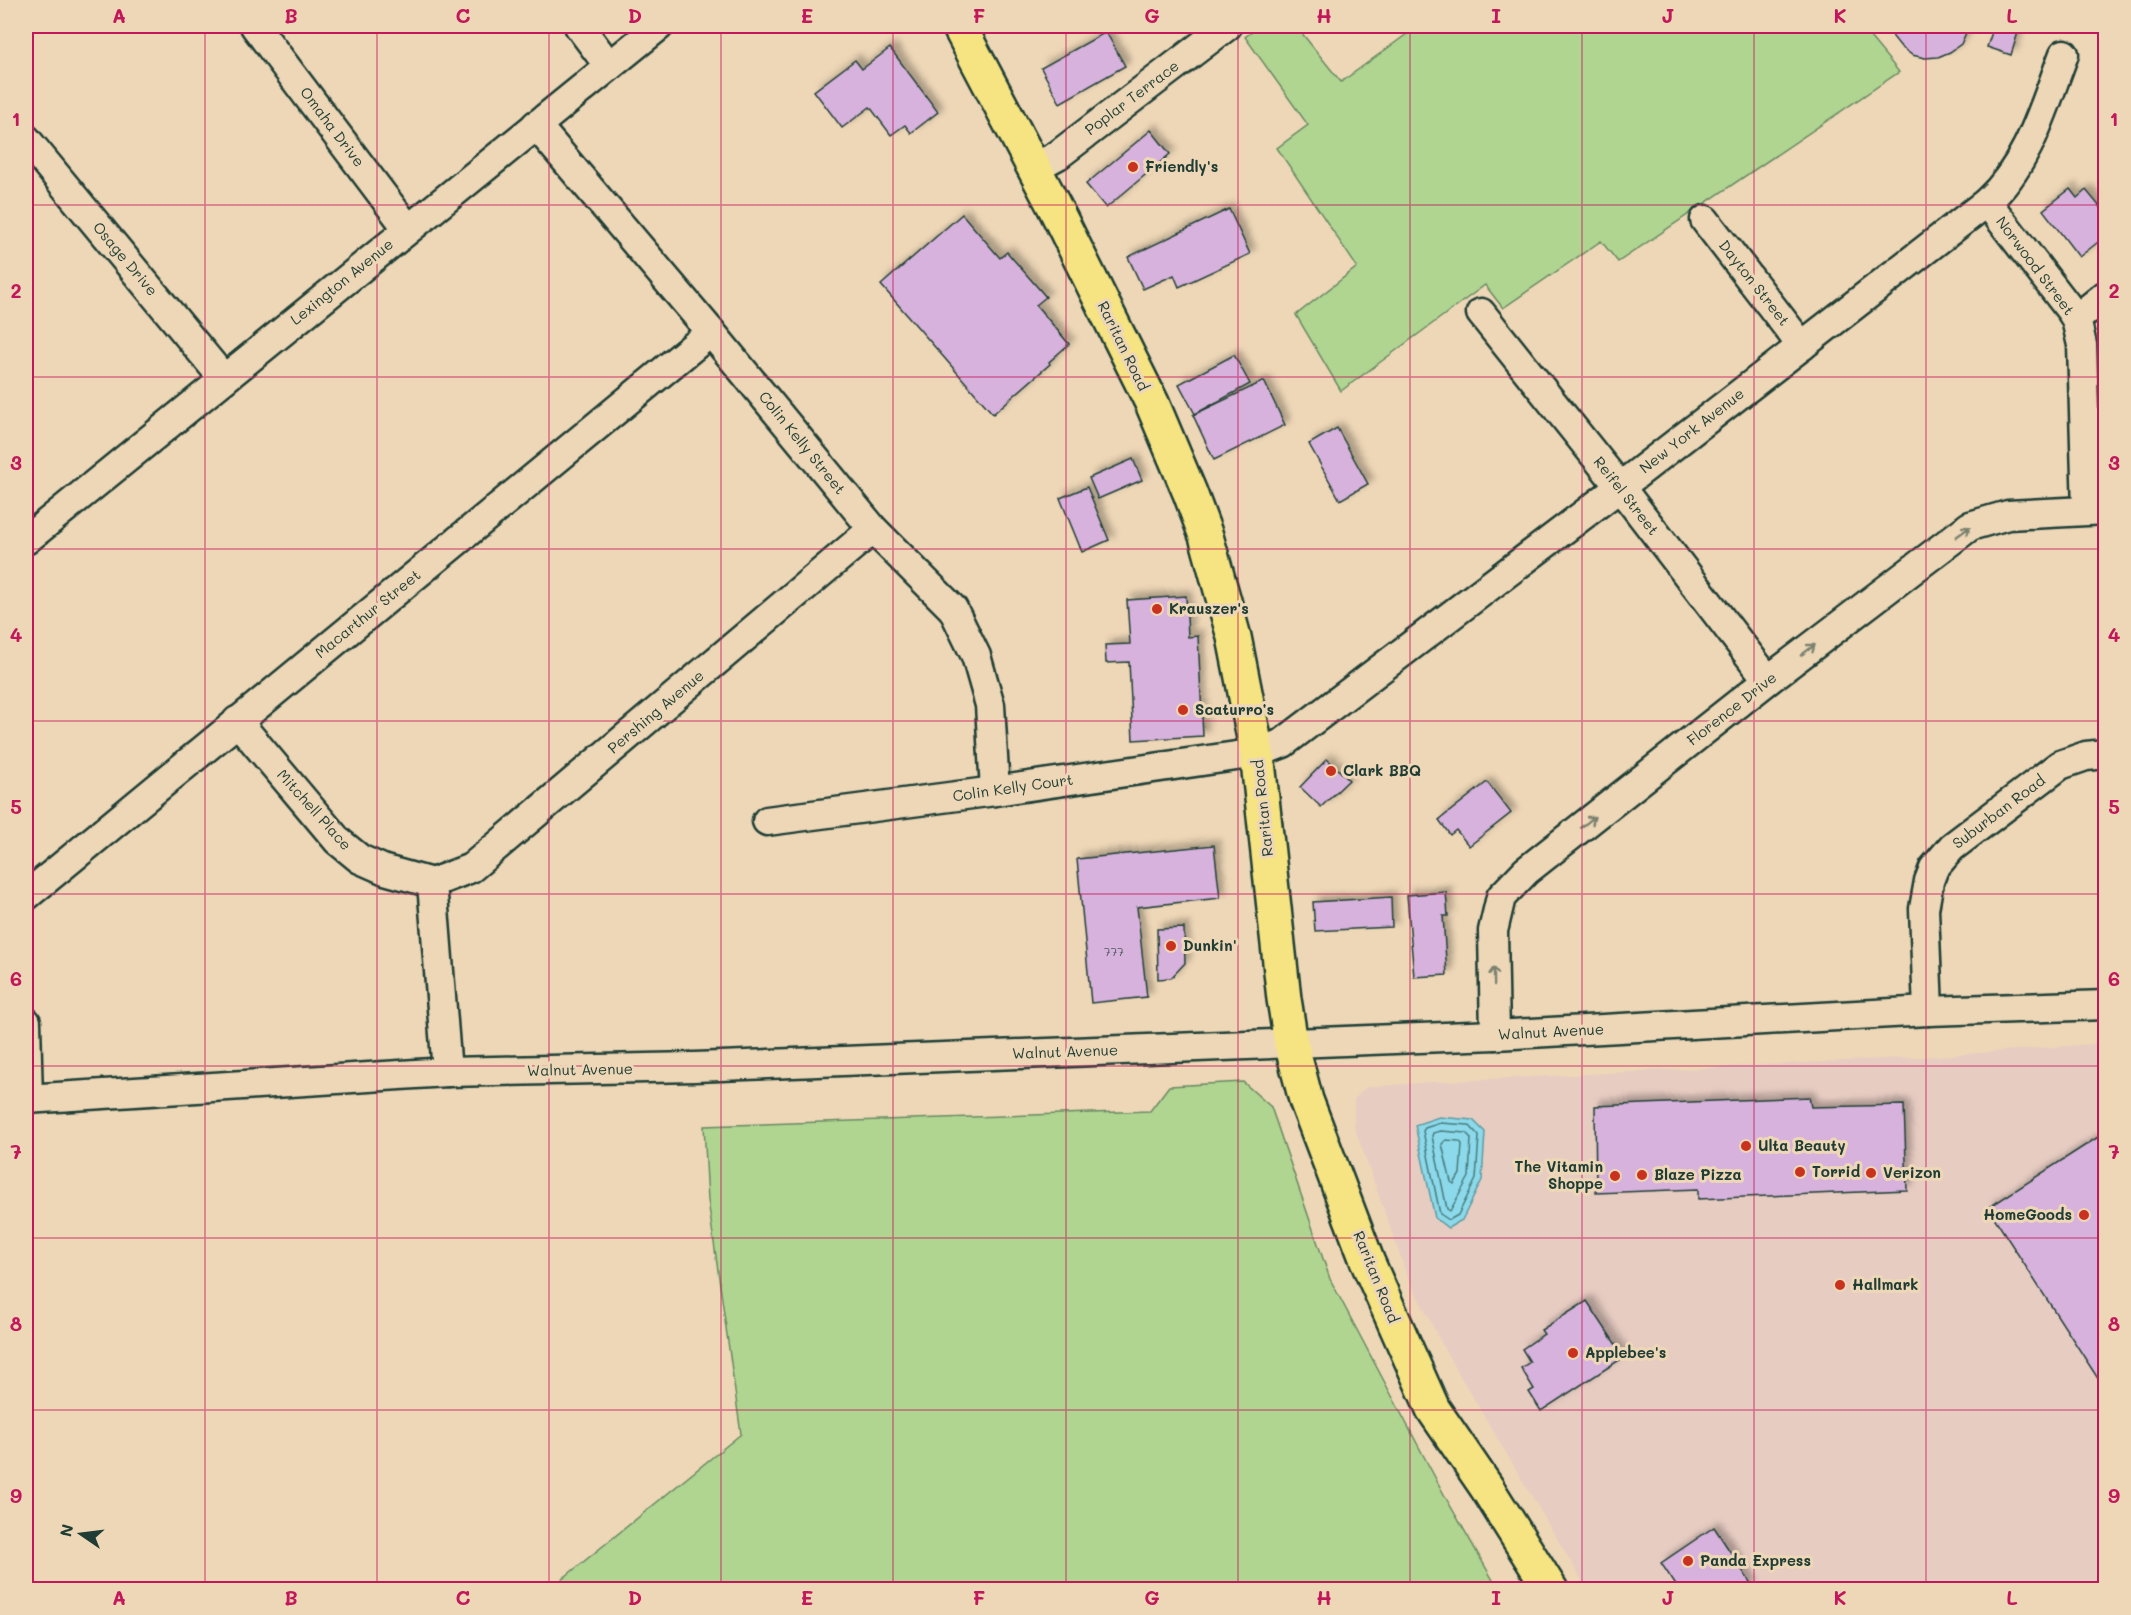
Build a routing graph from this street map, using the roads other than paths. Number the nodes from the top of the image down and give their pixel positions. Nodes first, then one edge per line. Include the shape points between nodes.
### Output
1 (255, 26) edge
2 (579, 26) edge
3 (659, 26) edge
4 (959, 26) edge
5 (1227, 26) edge
6 (2064, 54) dead end
7 (609, 66) junction
8 (536, 125) junction
9 (26, 139) edge
10 (1034, 168) junction
11 (1987, 202) junction
12 (1705, 220) dead end
13 (408, 229) junction
14 (2106, 295) edge
15 (1481, 313) dead end
16 (2076, 318) junction
17 (711, 332) junction
18 (1802, 346) junction
19 (224, 379) junction
20 (1620, 487) junction
21 (2096, 510) edge
22 (29, 528) edge
23 (873, 529) junction
24 (1768, 681) junction
25 (237, 721) junction
26 (1257, 753) junction
27 (2106, 754) edge
28 (995, 791) junction
29 (767, 821) dead end
30 (432, 883) junction
31 (26, 896) edge
32 (2106, 1005) edge
33 (1928, 1011) junction
34 (26, 1022) edge
35 (1495, 1035) junction
36 (1291, 1043) junction
37 (447, 1072) junction
38 (27, 1100) edge
39 (1551, 1590) edge

1 - 13 street, Omaha Drive
2 - 7 street
3 - 7 street, Lexington Avenue
4 - 10 main road, Raritan Road
5 - 10 street, Poplar Terrace via 1058,155
6 - 11 street, New York Avenue via 2021,160
7 - 8 street, Lexington Avenue
8 - 13 street, Lexington Avenue
8 - 17 street, Colin Kelly Street
9 - 19 street, Osage Drive
10 - 26 main road, Raritan Road via 1152,403 1190,493 1220,584
11 - 16 street, Norwood Street
11 - 18 street, New York Avenue
12 - 18 street, Dayton Street
13 - 19 street, Lexington Avenue
14 - 16 street
15 - 20 street, Reifel Street
16 - 21 street, Norwood Street via 2082,345
17 - 23 street, Colin Kelly Street
17 - 25 street, Macarthur Street
18 - 20 street, New York Avenue
19 - 22 street, Lexington Avenue
20 - 24 street, Reifel Street
20 - 26 street, New York Avenue via 1296,735
24 -> 21 street, Florence Drive via 1970,526 2008,515
23 - 28 street, Colin Kelly Street via 953,609 976,656 990,705
23 - 30 street, Pershing Avenue via 471,868
35 -> 24 street, Florence Drive via 1493,931 1501,897 1527,871
25 - 30 street, Mitchell Place via 338,841 360,859
25 - 31 street, Macarthur Street
26 - 28 street, Colin Kelly Court
26 - 36 main road, Raritan Road
27 - 33 street, Suburban Road via 2060,765 1953,847 1934,868 1924,909
28 - 29 street, Colin Kelly Court
30 - 37 street
32 - 33 street, Walnut Avenue
33 - 35 street, Walnut Avenue
34 - 38 street
35 - 36 street, Walnut Avenue
36 - 37 street, Walnut Avenue via 695,1067
36 - 39 main road, Raritan Road via 1306,1100 1368,1263 1433,1409
37 - 38 street, Walnut Avenue

